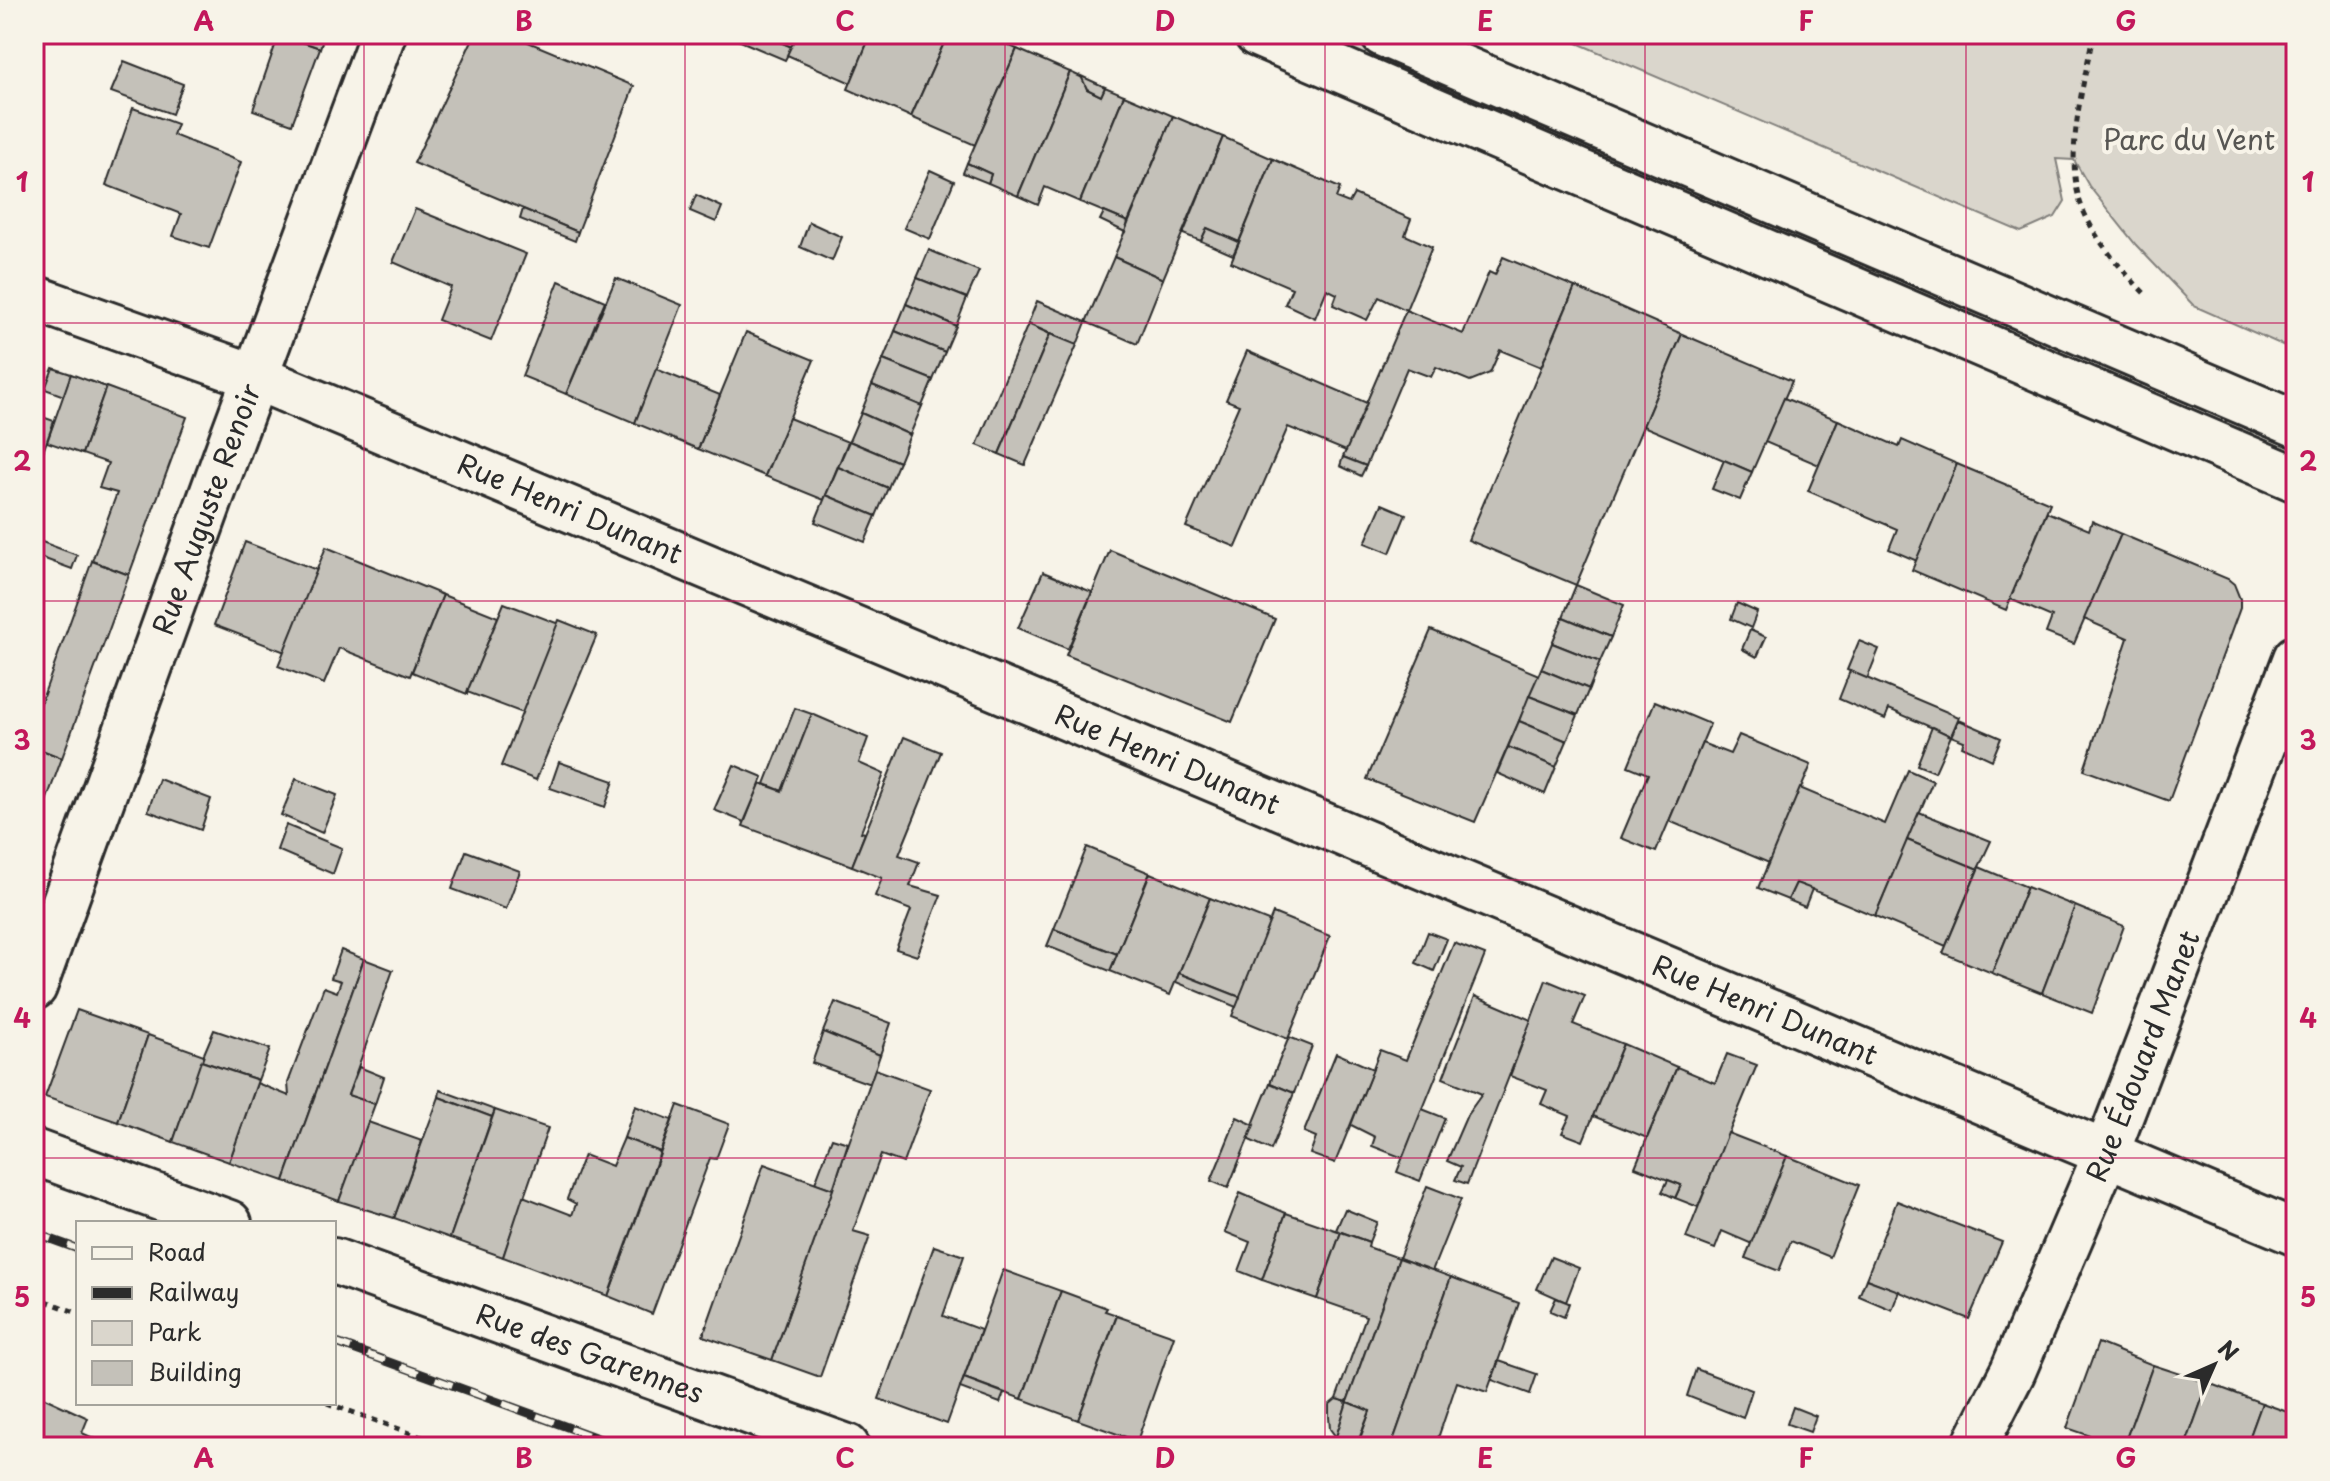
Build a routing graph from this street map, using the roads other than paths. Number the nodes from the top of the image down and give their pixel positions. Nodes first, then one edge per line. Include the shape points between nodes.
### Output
1 (383, 34) edge
2 (1257, 34) edge
3 (1383, 34) edge
4 (34, 298) edge
5 (255, 377) junction
6 (2296, 424) edge
7 (2296, 479) edge
8 (2296, 658) edge
9 (34, 987) edge
10 (34, 1152) edge
11 (2106, 1154) junction
12 (224, 1221) edge
13 (2296, 1233) edge
14 (336, 1262) edge
15 (847, 1447) edge
16 (1974, 1447) edge

1 - 5 street, Rue Auguste Renoir
2 - 7 street
3 - 6 street
4 - 5 street, Rue Henri Dunant
5 - 9 street, Rue Auguste Renoir
5 - 11 street, Rue Henri Dunant
8 - 11 street, Rue Édouard Manet
10 - 12 street
11 - 13 street, Rue Henri Dunant
11 - 16 street, Rue Édouard Manet via 2013,1371
14 - 15 street, Rue des Garennes

